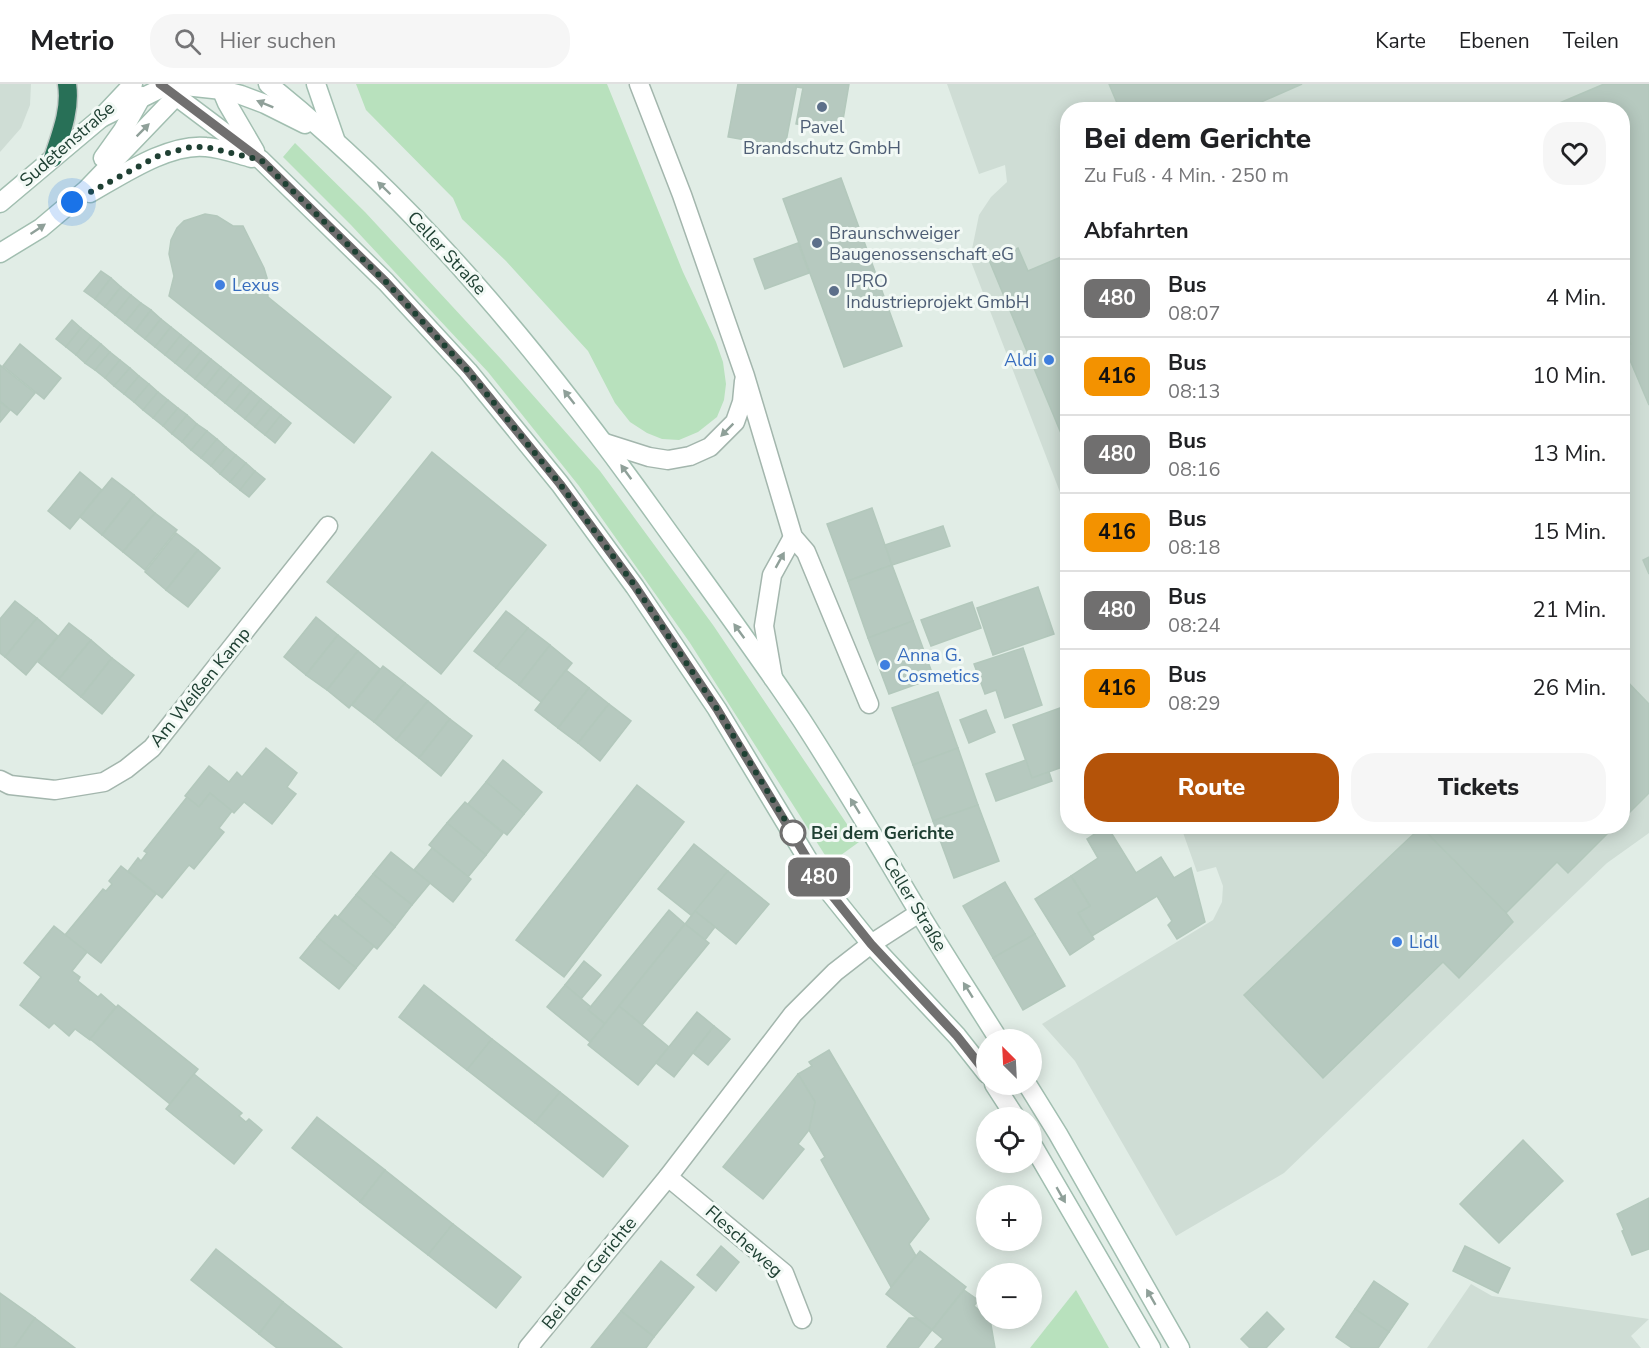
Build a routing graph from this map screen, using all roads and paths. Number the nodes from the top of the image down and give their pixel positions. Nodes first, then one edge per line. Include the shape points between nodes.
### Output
1 (68, 84) edge
2 (268, 84) edge
3 (316, 84) edge
4 (639, 84) edge
5 (175, 87) edge
6 (220, 87) edge
7 (139, 89) edge
8 (335, 141) junction
9 (53, 158) junction
10 (261, 160) junction
11 (72, 202) junction
12 (0, 203) edge
13 (0, 253) edge
14 (745, 376) junction
15 (605, 443) junction
16 (328, 526) dead end
17 (794, 537) junction
18 (773, 678) junction
19 (869, 704) dead end
20 (0, 780) edge
21 (919, 913) junction
22 (871, 944) junction
23 (992, 1029) edge
24 (976, 1060) edge
25 (1034, 1095) edge
26 (1042, 1161) edge
27 (668, 1177) junction
28 (802, 1319) dead end
29 (528, 1348) edge
30 (1151, 1348) edge
31 (1180, 1348) edge

1 - 9 highway via 62,132
2 - 8 main road, Celler Straße
3 - 8 main road
4 - 14 main road
5 - 6 main road
5 - 7 main road
5 - 10 main road
11 -> 5 main road
8 -> 6 main road via 298,119
6 - 10 main road
7 - 9 main road, Sudetenstraße
7 - 11 main road via 123,130
15 -> 8 main road, Celler Straße via 476,283
9 - 12 main road, Sudetenstraße
10 - 11 main road via 191,147 160,155
10 - 22 main road via 386,282 468,371 560,484 635,586 717,709 822,883
13 -> 11 main road
14 -> 15 main road via 735,422 710,447 668,460
14 - 17 main road
18 -> 15 main road, Celler Straße
16 - 20 main road, Am Weißen Kamp via 152,748 126,769 104,783 55,790 10,785
18 -> 17 main road, Celler Straße via 764,626 772,575
17 - 19 main road via 806,552
21 -> 18 main road, Celler Straße
21 - 22 main road, Bei dem Gerichte
23 -> 21 main road, Celler Straße
22 - 24 main road
22 - 27 main road, Bei dem Gerichte via 835,972 793,1014
31 -> 25 main road
26 -> 30 main road
27 - 28 main road, Flescheweg via 784,1273
27 - 29 main road, Bei dem Gerichte

